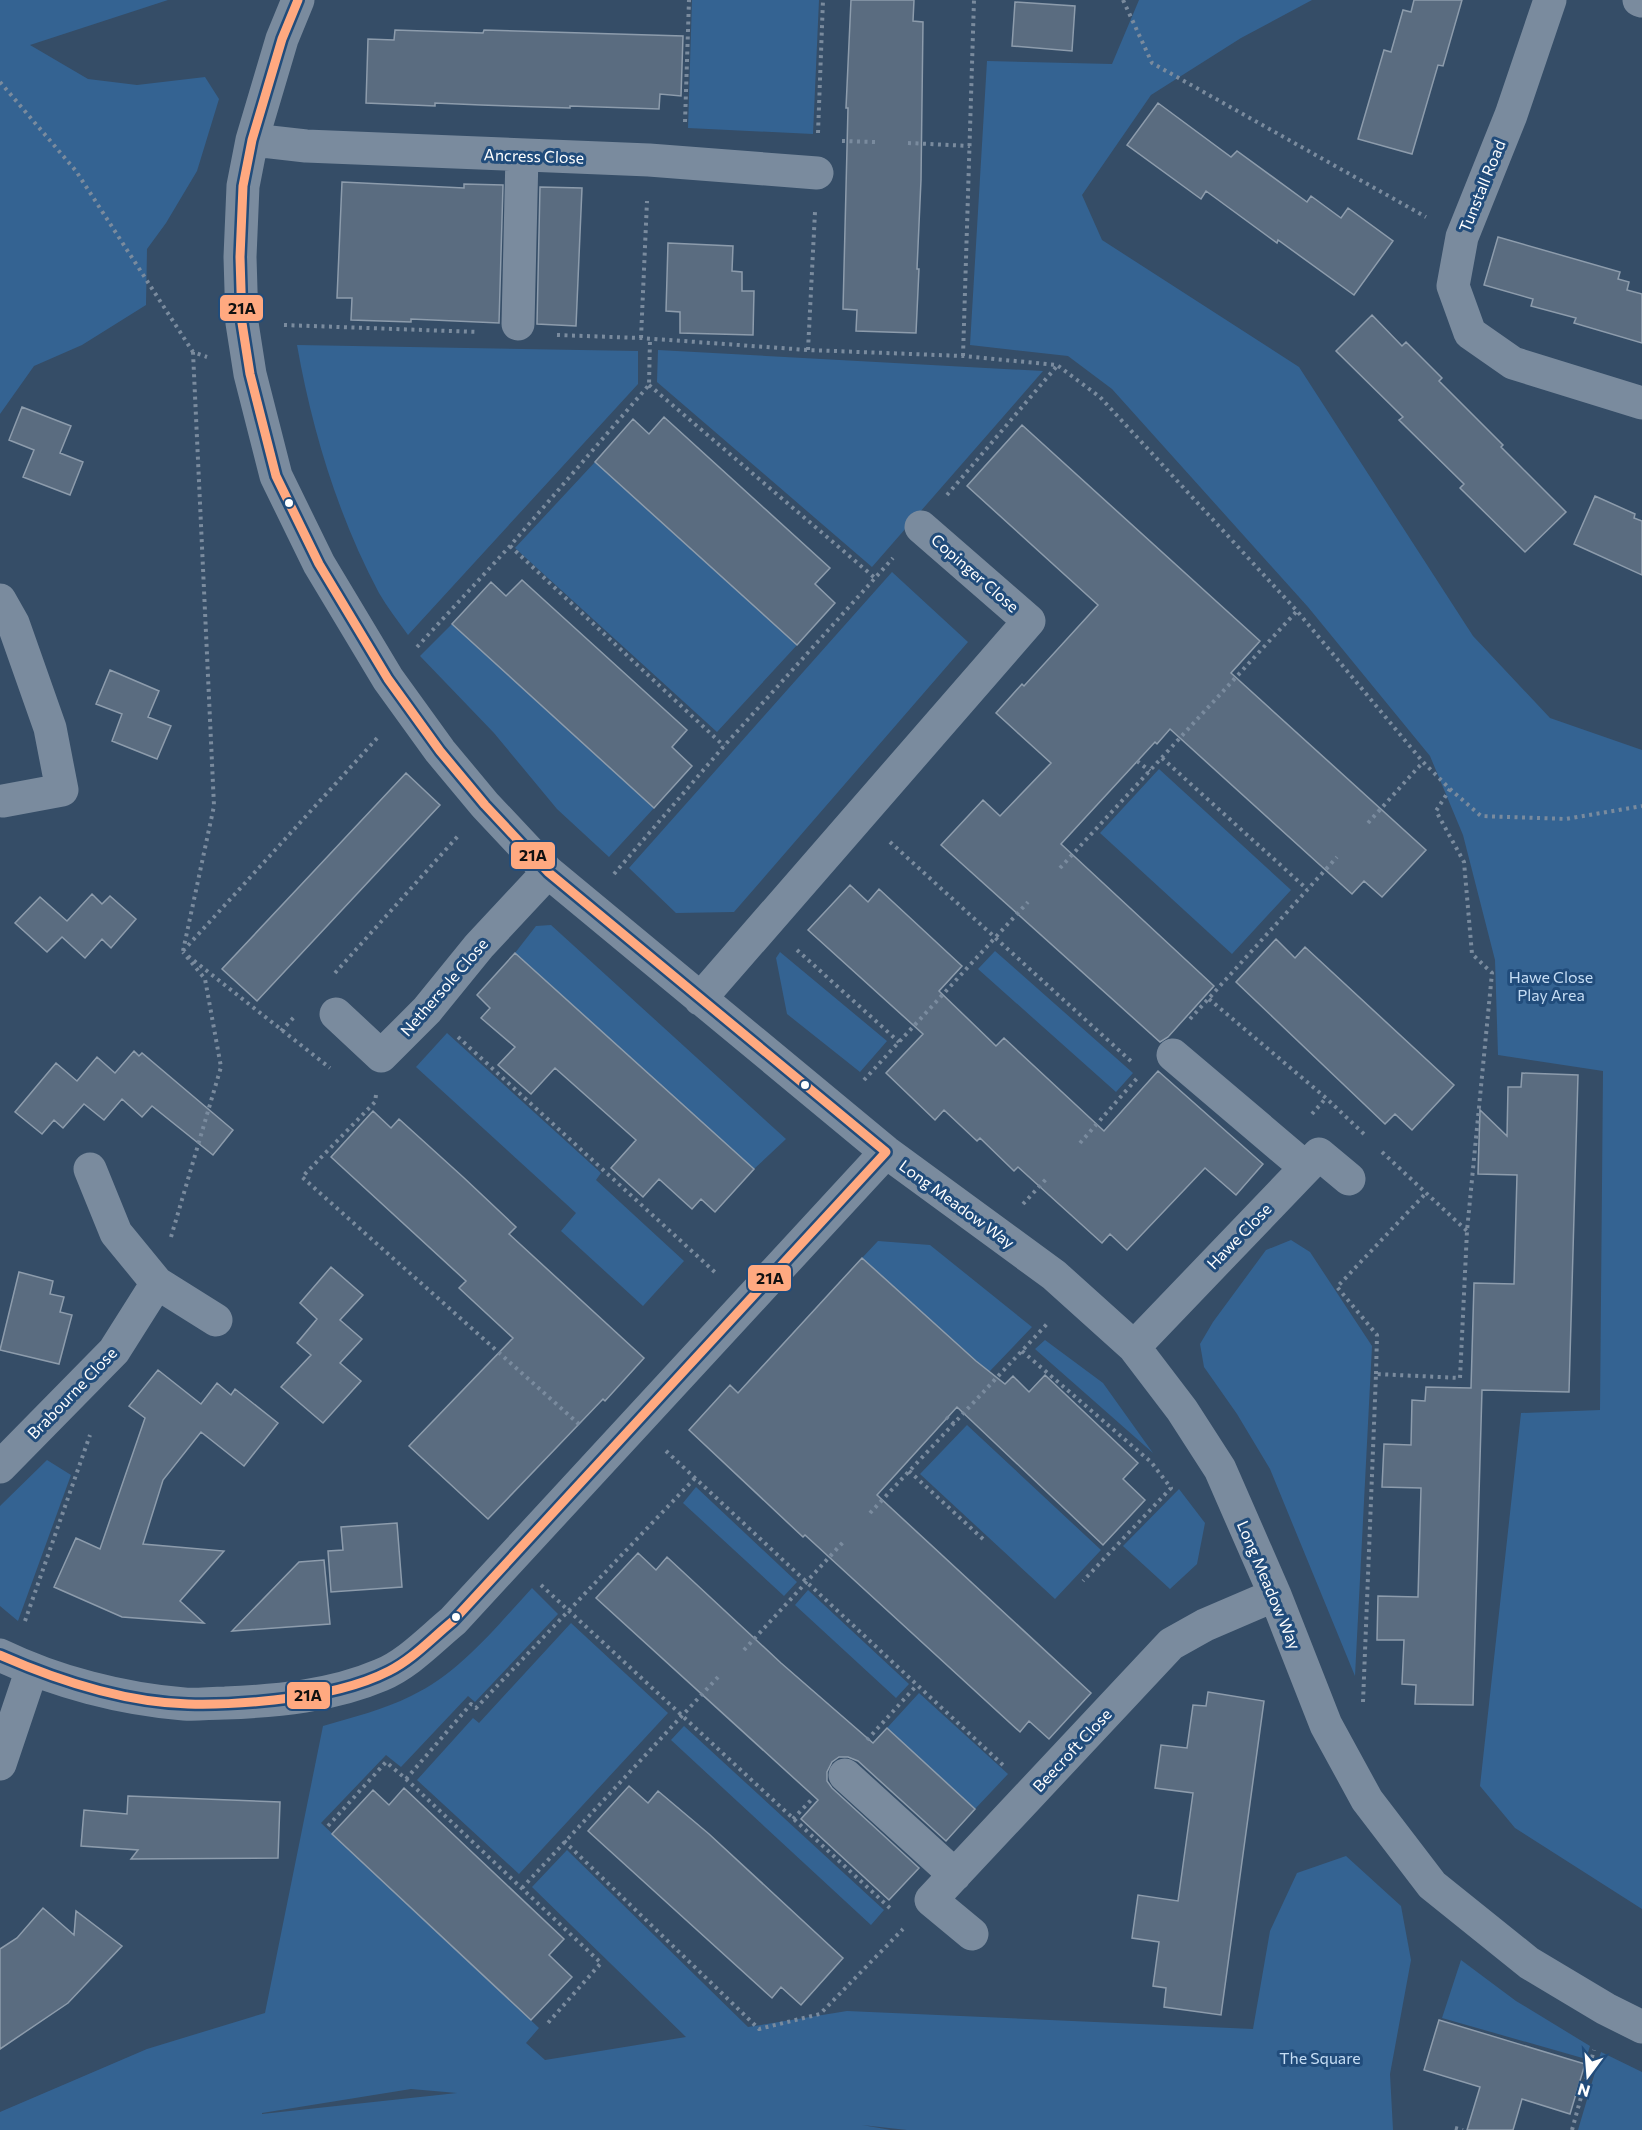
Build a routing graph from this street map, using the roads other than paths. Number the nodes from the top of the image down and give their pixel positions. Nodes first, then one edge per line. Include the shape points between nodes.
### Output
1 (298, 0) edge
2 (1550, 0) edge
3 (252, 140) junction
4 (522, 155) junction
5 (817, 173) road end
6 (518, 330) road end
7 (1642, 404) edge
8 (930, 515) road end
9 (0, 600) edge
10 (3, 801) dead end
11 (549, 872) junction
12 (700, 999) junction
13 (336, 1014) dead end
14 (1173, 1054) dead end
15 (886, 1152) junction
16 (1305, 1167) junction
17 (90, 1169) dead end
18 (1348, 1179) dead end
19 (157, 1283) junction
20 (216, 1320) dead end
21 (1134, 1347) junction
22 (0, 1467) edge
23 (1275, 1595) junction
24 (14, 1662) edge
25 (0, 1764) edge
26 (845, 1775) dead end
27 (955, 1875) junction
28 (972, 1934) dead end
29 (1642, 2027) edge

1 - 3 street, Long Meadow Way via 282,39
2 - 7 street, Tunstall Road via 1511,115 1462,237 1453,286 1470,333 1513,363
3 - 4 street, Ancress Close
3 - 11 street, Long Meadow Way via 243,186 242,324 250,374 276,476 319,564 388,679 485,805
4 - 5 street, Ancress Close
4 - 6 street
8 - 12 street, Copinger Close via 1029,621
9 - 10 street via 13,623 50,728 62,790
11 - 12 street, Long Meadow Way
11 - 13 street, Nethersole Close via 479,946 428,1010 381,1056
12 - 15 street, Long Meadow Way
14 - 16 street
15 - 21 street, Long Meadow Way via 1054,1275
15 - 24 street via 453,1621 383,1675 321,1694 185,1704 78,1684
16 - 18 street via 1319,1154
16 - 21 street, Hawe Close
17 - 19 street via 116,1233
19 - 20 street
19 - 22 street, Brabourne Close via 114,1351
21 - 23 street, Long Meadow Way via 1220,1469
23 - 27 street, Beecroft Close via 1172,1644
23 - 29 street, Long Meadow Way via 1326,1725 1367,1800 1432,1886 1529,1963
24 - 25 street
26 - 27 street
27 - 28 street, Beecroft Close via 931,1900

